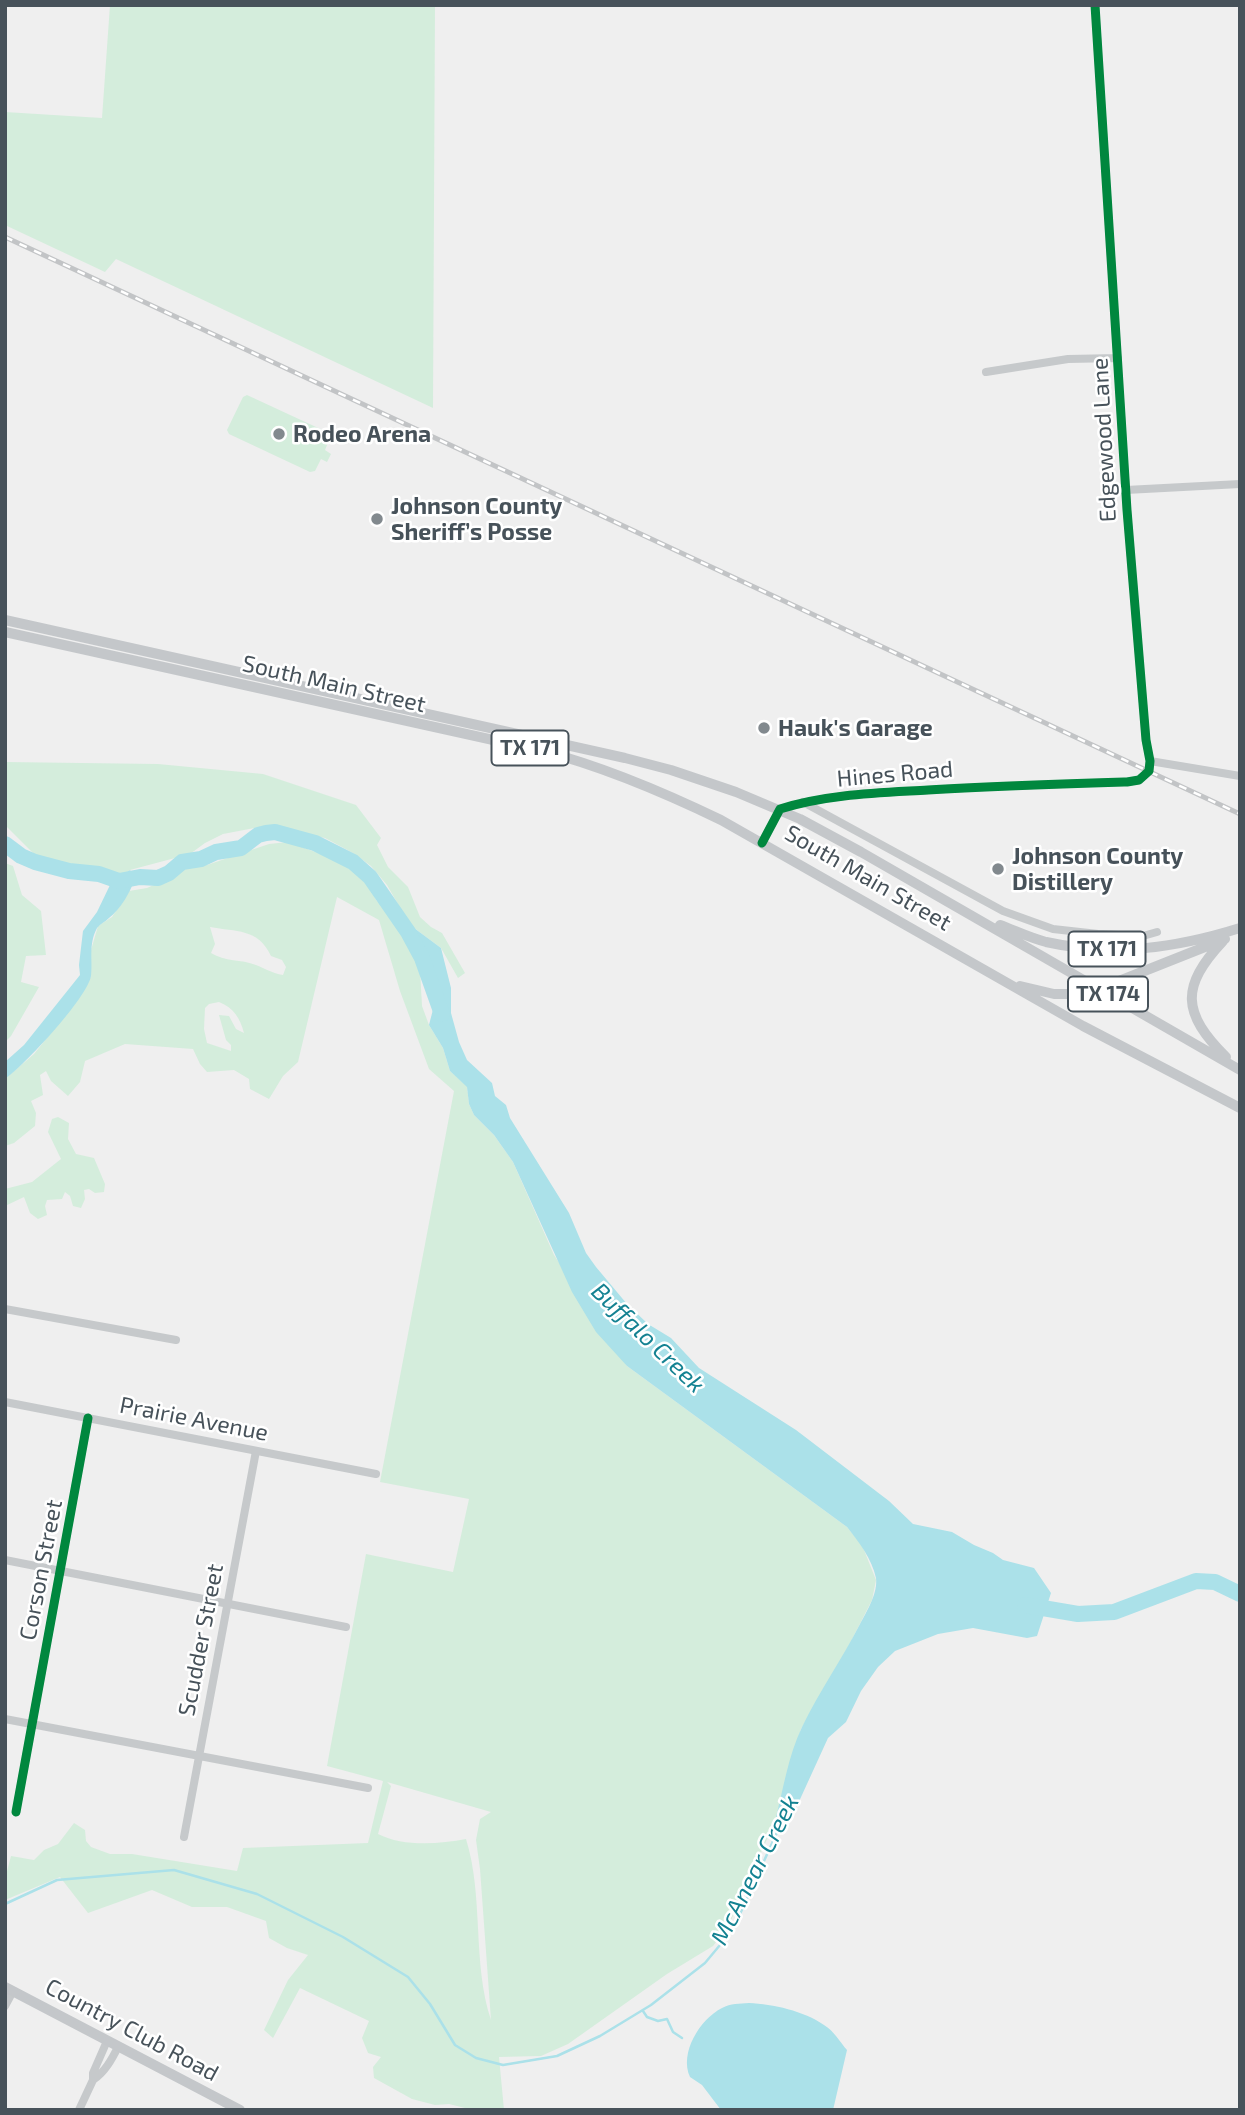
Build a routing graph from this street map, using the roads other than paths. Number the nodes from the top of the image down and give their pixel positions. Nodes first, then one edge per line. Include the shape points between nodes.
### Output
1 (1096, 5) edge
2 (1118, 358) junction
3 (986, 372) dead end
4 (1240, 484) edge
5 (1126, 490) junction
6 (5, 620) edge
7 (5, 632) edge
8 (404, 709) junction
9 (401, 721) junction
10 (1150, 761) junction
11 (1240, 776) edge
12 (803, 802) junction
13 (780, 809) junction
14 (762, 843) junction
15 (977, 918) junction
16 (1240, 928) edge
17 (1157, 932) dead end
18 (1240, 933) edge
19 (1226, 939) junction
20 (1011, 984) junction
21 (1099, 989) junction
22 (1239, 1069) edge
23 (1240, 1108) edge
24 (5, 1309) edge
25 (176, 1340) dead end
26 (5, 1402) edge
27 (88, 1418) junction
28 (256, 1451) junction
29 (376, 1474) dead end
30 (5, 1560) edge
31 (62, 1570) junction
32 (227, 1603) junction
33 (346, 1627) dead end
34 (5, 1719) edge
35 (32, 1724) junction
36 (198, 1755) junction
37 (368, 1787) dead end
38 (16, 1812) dead end
39 (184, 1837) dead end
40 (9, 1989) edge
41 (5, 2006) edge
42 (107, 2041) junction
43 (118, 2047) junction
44 (93, 2080) junction
45 (79, 2110) edge
46 (240, 2110) edge

1 - 2 street, Edgewood Lane
2 - 3 street via 1068,359
2 - 5 street, Edgewood Lane
4 - 5 street
5 - 10 street, Edgewood Lane
6 - 8 main road, South Main Street / TX 171
7 - 9 main road, South Main Street / TX 171
8 - 9 street
8 - 13 main road, South Main Street / TX 171 via 671,770
9 - 14 main road, South Main Street / TX 171 via 544,751 602,769 663,792
10 - 11 street
10 - 12 street, Hines Road via 1149,772 1127,782 857,794
12 - 13 street, Hines Road
12 - 17 street via 1003,912 1054,929 1143,936
13 - 14 street
13 - 15 main road, South Main Street / TX 171
14 - 20 main road, South Main Street / TX 171
15 - 16 main road, TX 171 via 1045,942 1109,949 1151,949
15 - 21 main road, South Main Street / TX 174
18 - 19 main road, TX 171
19 - 21 main road, TX 171
19 - 22 main road via 1200,968 1193,1002 1197,1023 1206,1037
20 - 21 main road, TX 171 via 1070,994
20 - 23 main road, South Main Street / TX 174
21 - 22 main road, South Main Street / TX 174
24 - 25 street
26 - 27 street, Prairie Avenue
27 - 28 street, Prairie Avenue
27 - 31 street, Corson Street
28 - 29 street, Prairie Avenue
28 - 32 street, Scudder Street
30 - 31 street
31 - 32 street
31 - 35 street, Corson Street
32 - 33 street
32 - 36 street, Scudder Street
34 - 35 street
35 - 36 street
35 - 38 street, Corson Street
36 - 37 street
36 - 39 street, Scudder Street
40 - 41 street
40 - 42 main road, Country Club Road
42 - 43 main road, Country Club Road
42 - 44 street
43 - 44 street
43 - 46 main road, Country Club Road
44 - 45 street

